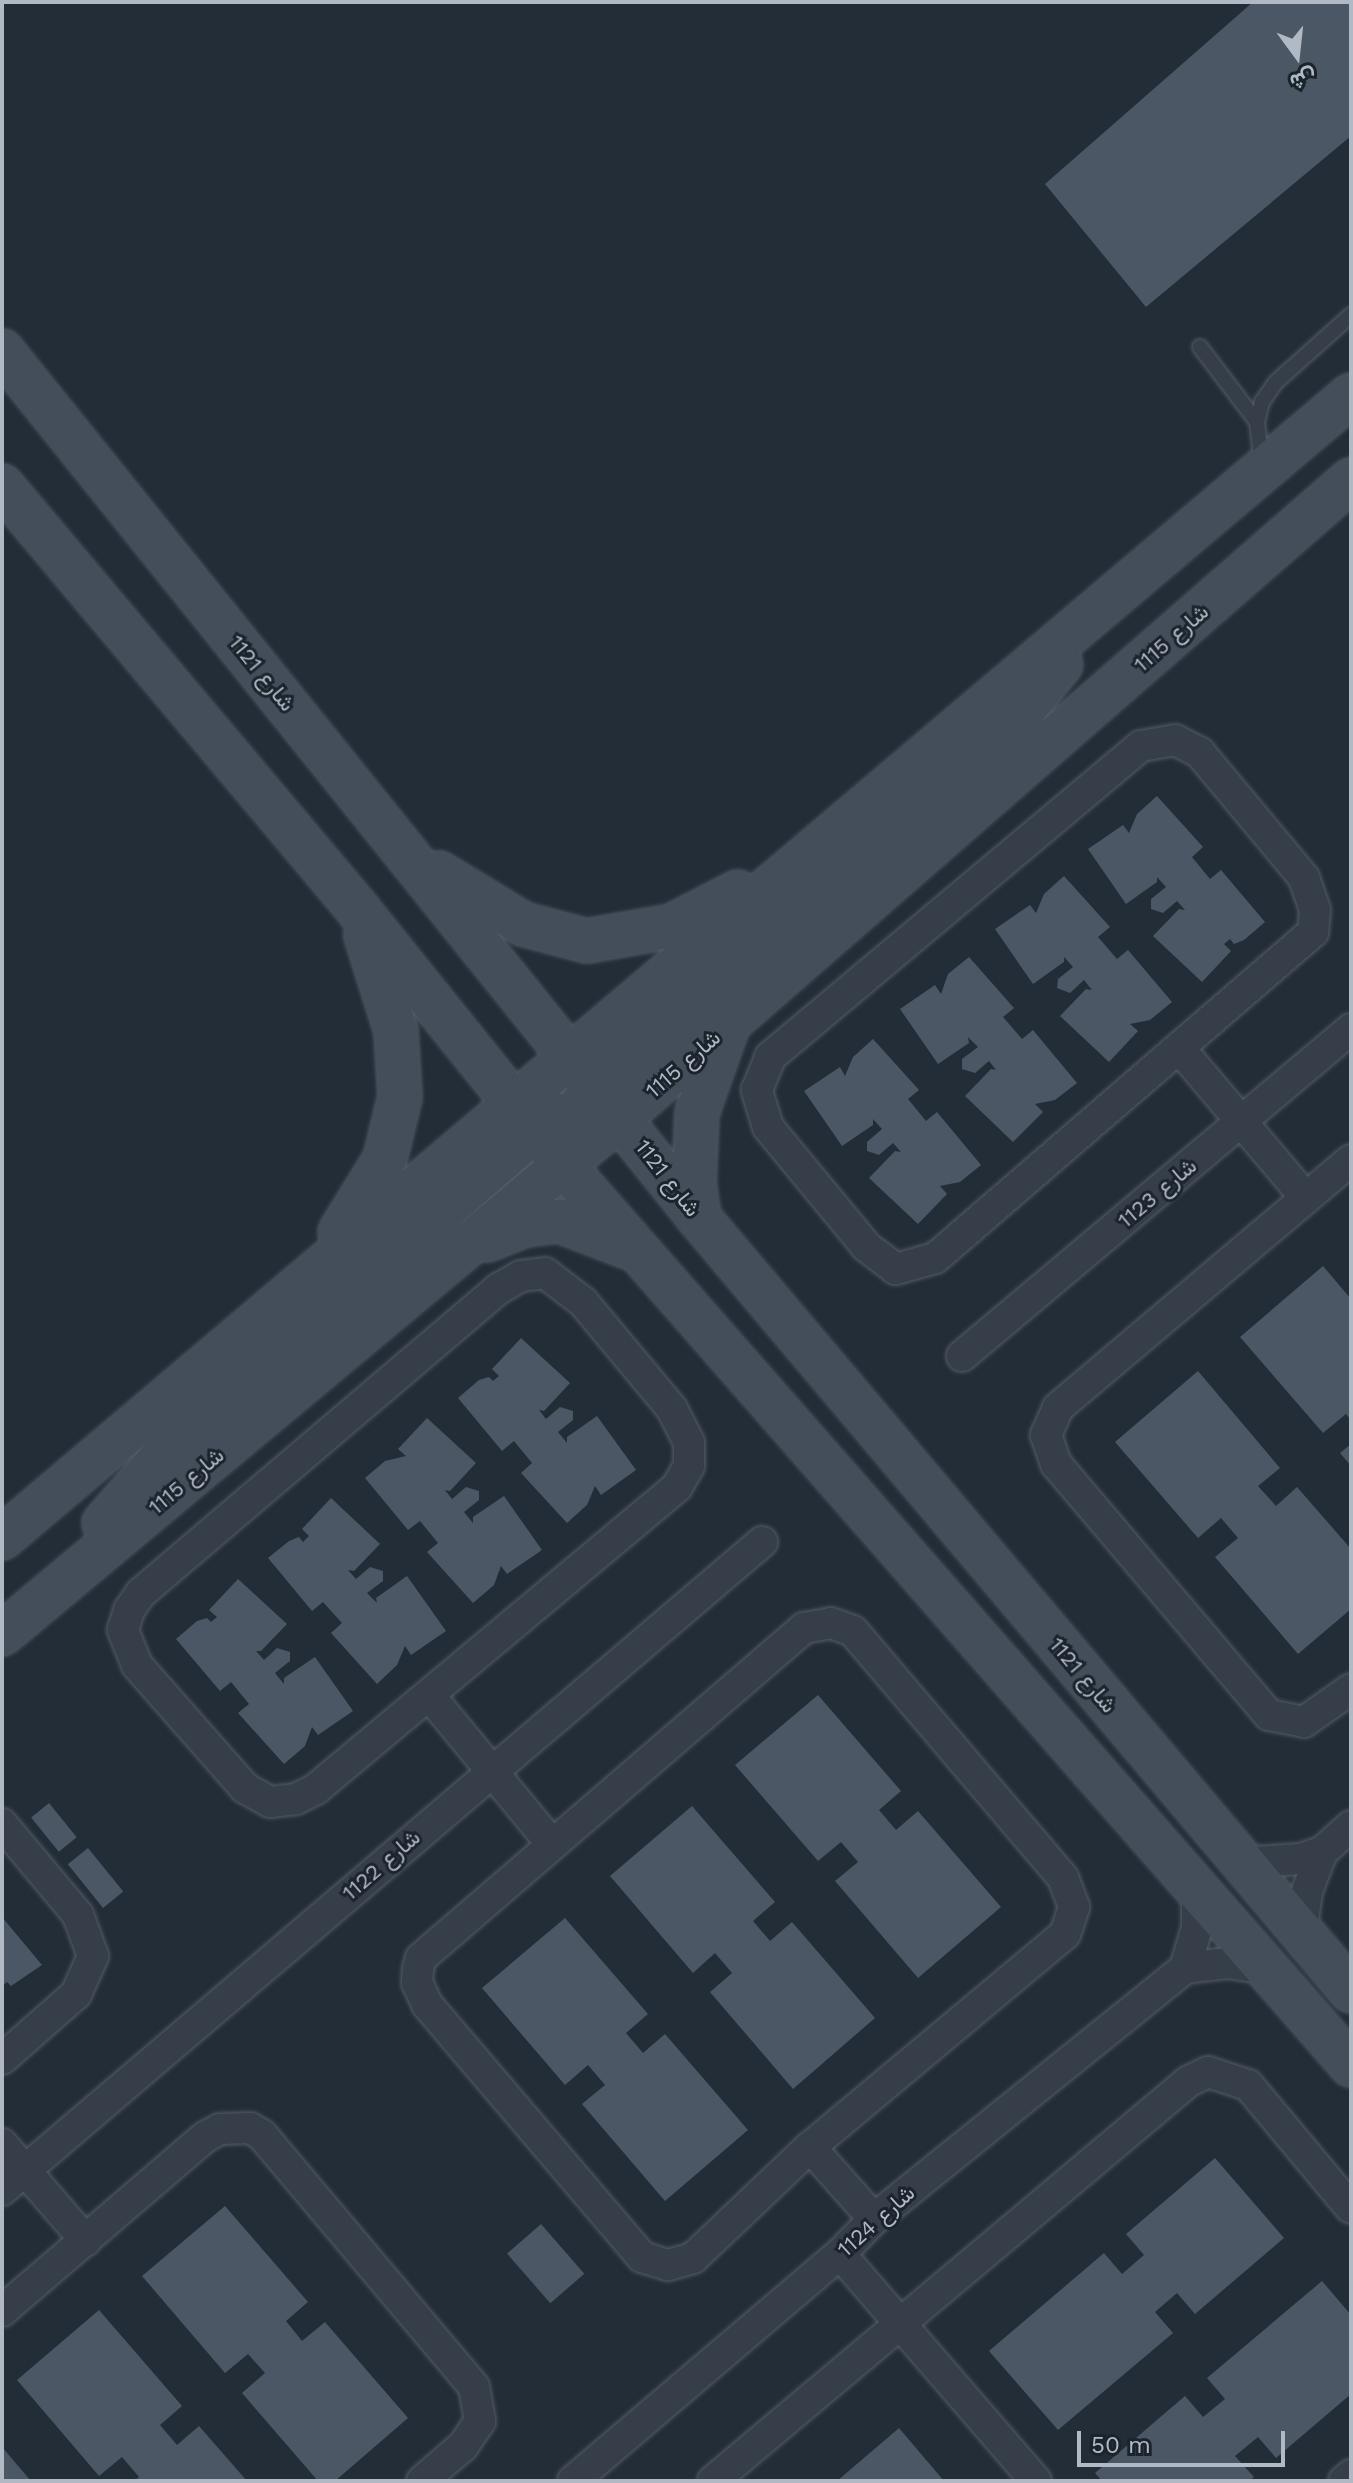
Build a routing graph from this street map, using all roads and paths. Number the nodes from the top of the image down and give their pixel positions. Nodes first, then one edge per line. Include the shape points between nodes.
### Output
1 (1351, 315) edge
2 (1200, 347) dead end
3 (2, 351) edge
4 (1351, 395) edge
5 (1257, 422) junction
6 (1263, 469) junction
7 (1351, 480) edge
8 (2, 486) edge
9 (1120, 590) junction
10 (405, 850) junction
11 (809, 853) junction
12 (356, 907) junction
13 (730, 1023) junction
14 (1351, 1029) edge
15 (1180, 1049) junction
16 (584, 1071) junction
17 (621, 1117) junction
18 (526, 1118) junction
19 (1241, 1122) junction
20 (1351, 1160) edge
21 (564, 1166) junction
22 (1306, 1198) junction
23 (699, 1218) junction
24 (641, 1254) junction
25 (451, 1261) junction
26 (305, 1280) junction
27 (962, 1356) dead end
28 (2, 1538) edge
29 (762, 1542) dead end
30 (9, 1628) edge
31 (1351, 1689) edge
32 (429, 1695) junction
33 (491, 1770) junction
34 (2, 1824) edge
35 (1351, 1826) edge
36 (552, 1844) junction
37 (1322, 1852) junction
38 (1233, 1857) junction
39 (1197, 1886) junction
40 (1301, 1936) junction
41 (1185, 1968) junction
42 (1268, 1969) junction
43 (1351, 1991) edge
44 (2, 2059) edge
45 (1351, 2065) edge
46 (2, 2144) edge
47 (810, 2147) junction
48 (26, 2171) junction
49 (2, 2190) edge
50 (1351, 2208) edge
51 (874, 2219) junction
52 (86, 2241) junction
53 (840, 2254) junction
54 (2, 2311) edge
55 (901, 2322) junction
56 (1351, 2475) edge
57 (422, 2481) edge
58 (573, 2481) edge
59 (713, 2481) edge
60 (1036, 2481) edge
61 (1344, 2481) edge

1 - 5 lane via 1276,382 1262,402
2 - 5 lane
3 - 10 street, شارع 1121
4 - 6 street
5 - 6 lane
6 - 9 street
7 - 13 street, شارع 1115
8 - 12 street
9 - 11 street
9 - 16 street via 1023,711
10 - 11 street via 493,909 557,936 587,941 672,926
10 - 16 street, شارع 1121
11 - 16 street
12 - 18 street
12 - 26 street via 396,1031 400,1097 395,1127 368,1194
13 - 17 street, شارع 1115
13 - 23 street via 697,1113 694,1184
14 - 19 street, شارع 1123
15 - 15 street via 935,1258 896,1269 866,1246 768,1127 757,1090 770,1057 1084,793 1141,746 1175,740 1200,753 1304,878 1315,910 1313,932
15 - 19 street
16 - 17 street, شارع 1121
16 - 18 street via 565,1097
16 - 21 street via 569,1121
17 - 21 street, شارع 1115
17 - 23 street, شارع 1121
18 - 21 street
18 - 26 street
18 - 30 street via 170,1448
19 - 22 street
19 - 27 street, شارع 1123
20 - 22 street
21 - 24 street
21 - 25 street, شارع 1115
22 - 31 street via 1058,1408 1046,1435 1056,1464 1269,1715 1286,1722 1311,1720
23 - 38 street, شارع 1121
24 - 25 street via 607,1235 560,1221 525,1225
24 - 39 street
25 - 30 street, شارع 1115
26 - 28 street
29 - 33 street, شارع 1122
32 - 32 street via 316,1789 296,1799 270,1802 245,1788 137,1665 123,1630 141,1593 500,1288 521,1276 545,1273 583,1302 672,1409 689,1442 689,1466 677,1487
32 - 33 street
33 - 36 street
33 - 48 street, شارع 1122
34 - 44 street via 78,1915 93,1956 76,1994
35 - 37 street
36 - 47 street via 421,1958 417,1983 427,2004 642,2257 668,2265 693,2258
36 - 47 street via 804,1628 831,1623 853,1631 1063,1878 1074,1907 1065,1934
37 - 38 street via 1278,1862
37 - 40 street via 1307,1891
38 - 40 street, شارع 1121
39 - 41 street via 1197,1928
39 - 42 street
40 - 43 street, شارع 1121
41 - 42 street via 1227,1963
41 - 51 street, شارع 1124
42 - 45 street
46 - 48 street
47 - 51 street
48 - 49 street, شارع 1122
48 - 52 street
50 - 55 street via 1248,2085 1208,2072 1189,2081
51 - 53 street, شارع 1124
52 - 54 street
52 - 57 street via 205,2137 238,2126 262,2135 474,2387 480,2421 463,2446
53 - 55 street
53 - 58 street, شارع 1124
55 - 59 street
55 - 60 street
56 - 61 street

